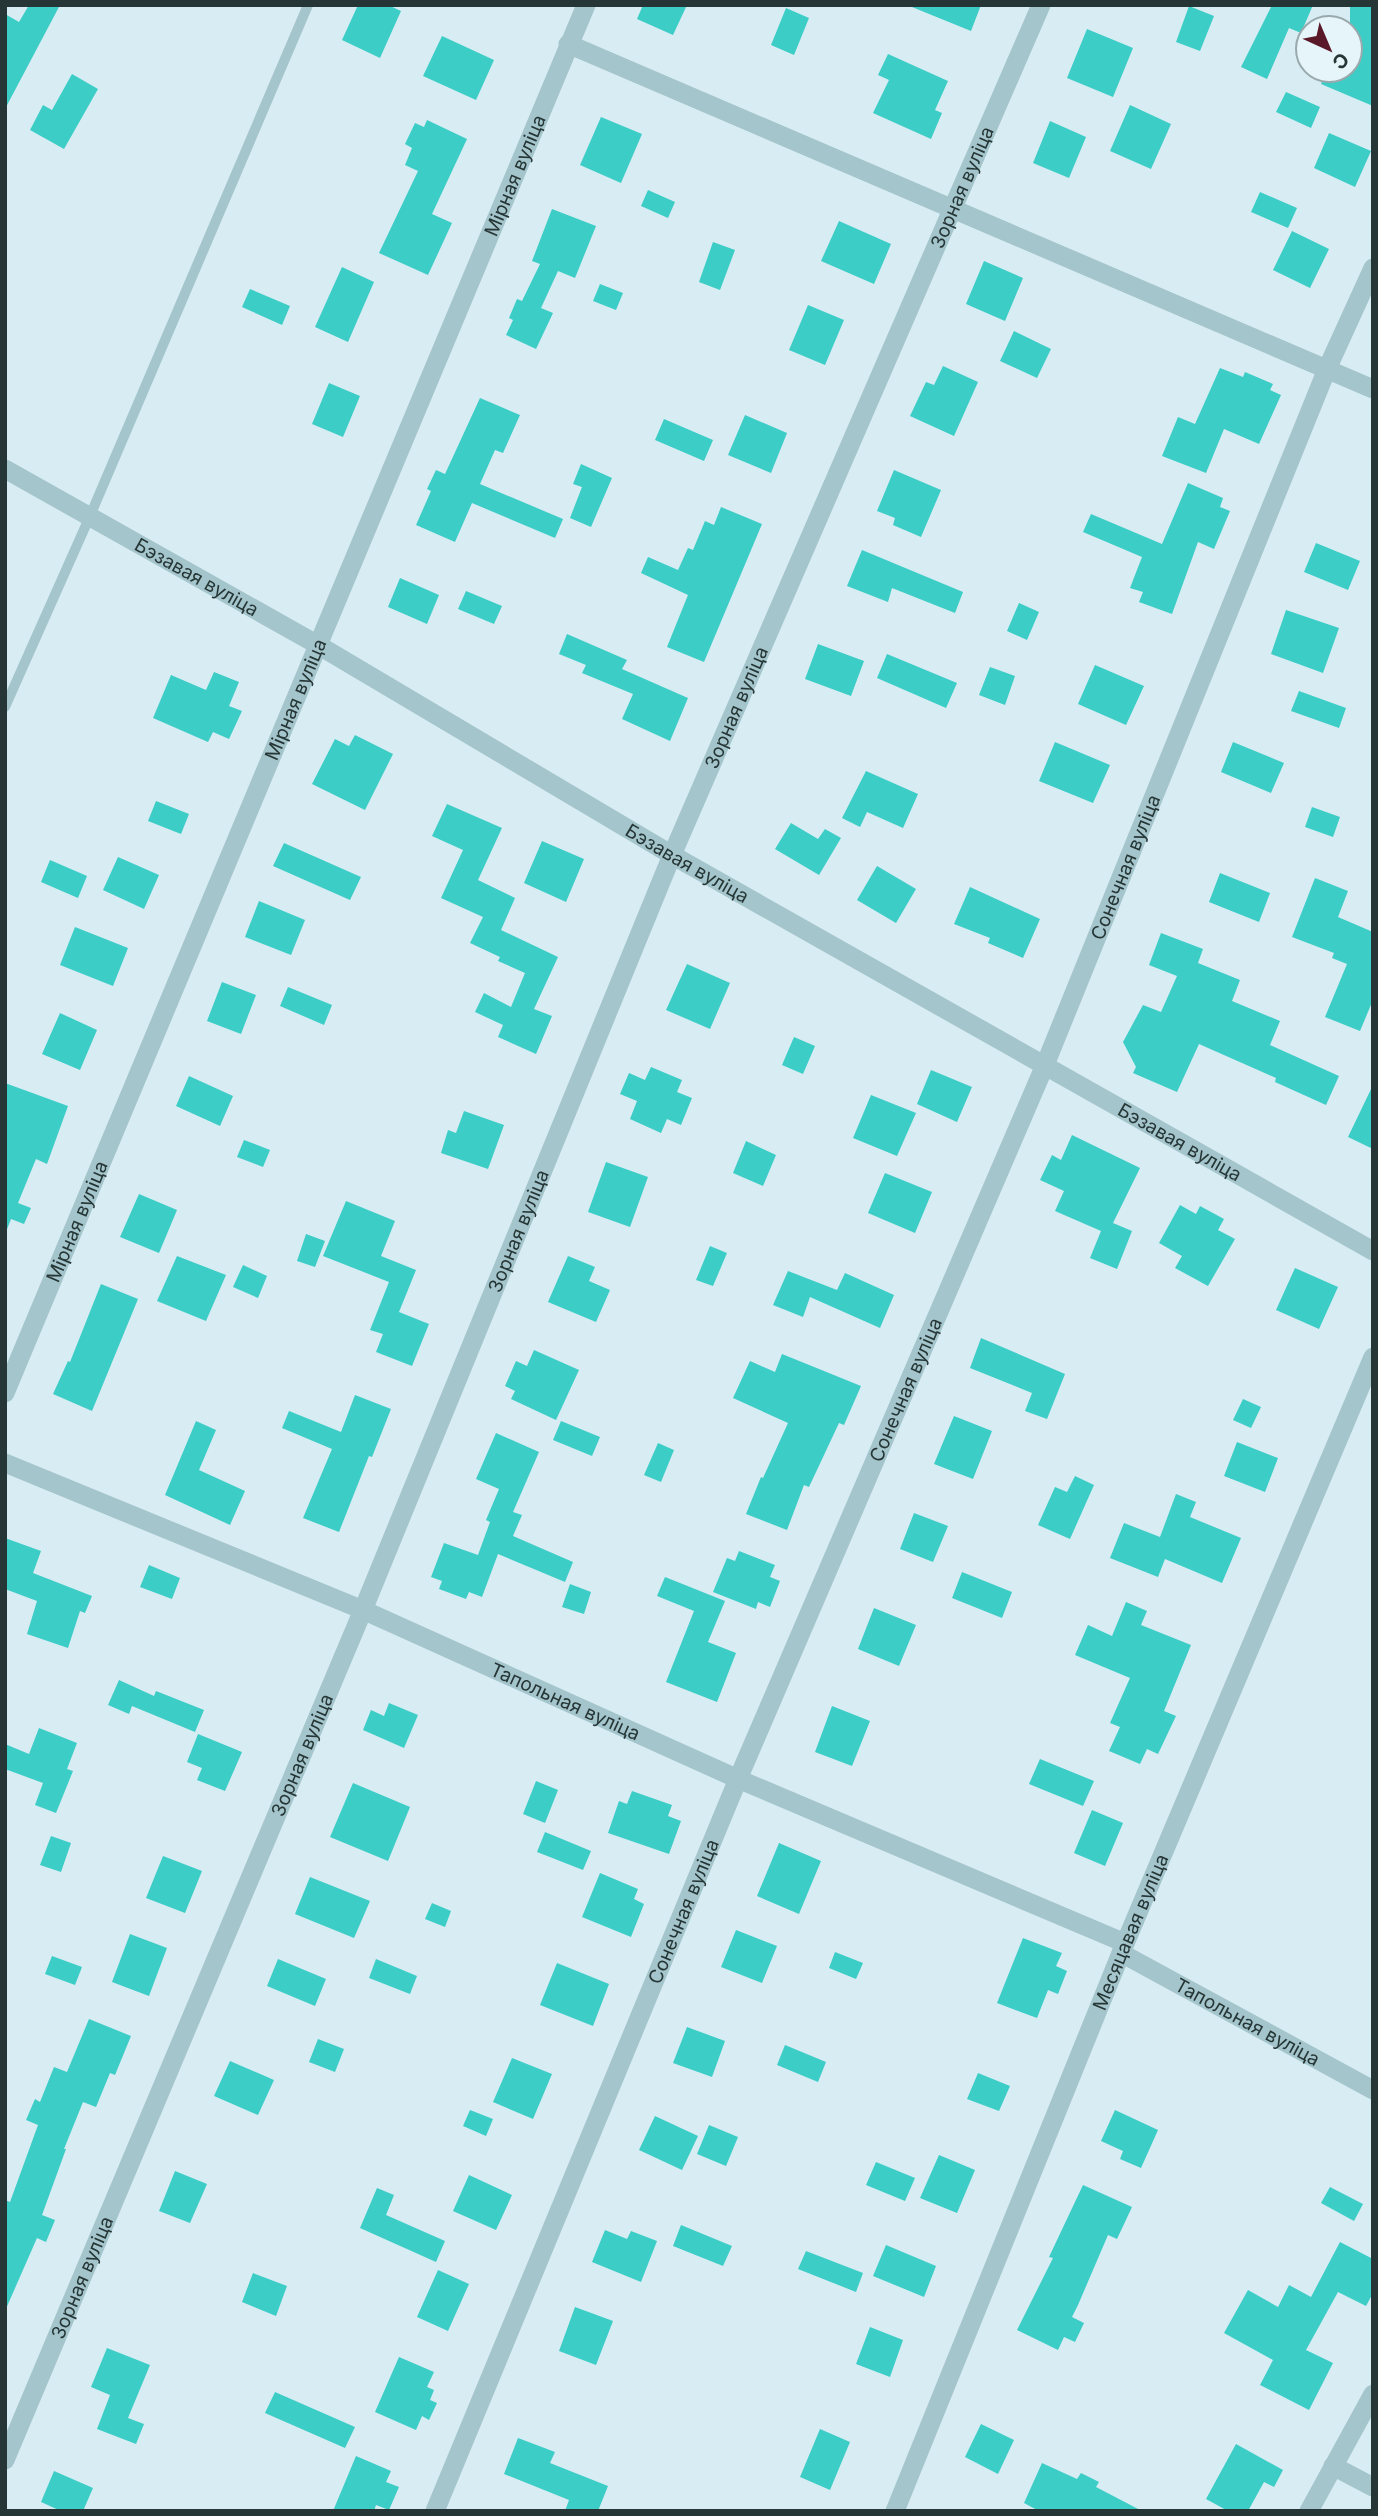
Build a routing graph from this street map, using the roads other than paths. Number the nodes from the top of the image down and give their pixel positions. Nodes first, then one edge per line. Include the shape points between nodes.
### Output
1 (308, 5) edge
2 (586, 5) edge
3 (1041, 5) edge
4 (568, 44) junction
5 (953, 210) junction
6 (1373, 268) edge
7 (1326, 369) junction
8 (1373, 389) edge
9 (5, 469) edge
10 (90, 516) junction
11 (318, 645) junction
12 (5, 707) edge
13 (672, 855) junction
14 (1045, 1065) junction
15 (1373, 1251) edge
16 (1373, 1357) edge
17 (5, 1393) edge
18 (5, 1463) edge
19 (363, 1610) junction
20 (738, 1779) junction
21 (1123, 1948) junction
22 (1373, 2091) edge
23 (1373, 2395) edge
24 (5, 2460) edge
25 (1333, 2466) junction
26 (1373, 2487) edge
27 (435, 2511) edge
28 (895, 2511) edge
29 (1309, 2511) edge

1 - 10 lane
2 - 4 street, Мірная вуліца
3 - 5 street, Зорная вуліца
4 - 5 street
4 - 11 street, Мірная вуліца
5 - 7 street
5 - 13 street, Зорная вуліца
6 - 7 street, Сонечная вуліца
7 - 8 street
7 - 14 street, Сонечная вуліца
9 - 10 street, Бэзавая вуліца
10 - 11 street, Бэзавая вуліца
10 - 12 lane
11 - 13 street, Бэзавая вуліца
11 - 17 street, Мірная вуліца
13 - 14 street, Бэзавая вуліца
13 - 19 street, Зорная вуліца
14 - 15 street, Бэзавая вуліца
14 - 20 street, Сонечная вуліца
16 - 21 street, Месяцавая вуліца
18 - 19 street, Тапольная вуліца
19 - 20 street, Тапольная вуліца
19 - 24 street, Зорная вуліца
20 - 21 street, Тапольная вуліца
20 - 27 street, Сонечная вуліца
21 - 22 street, Тапольная вуліца
21 - 28 street, Месяцавая вуліца
23 - 25 street
25 - 26 street
25 - 29 street

